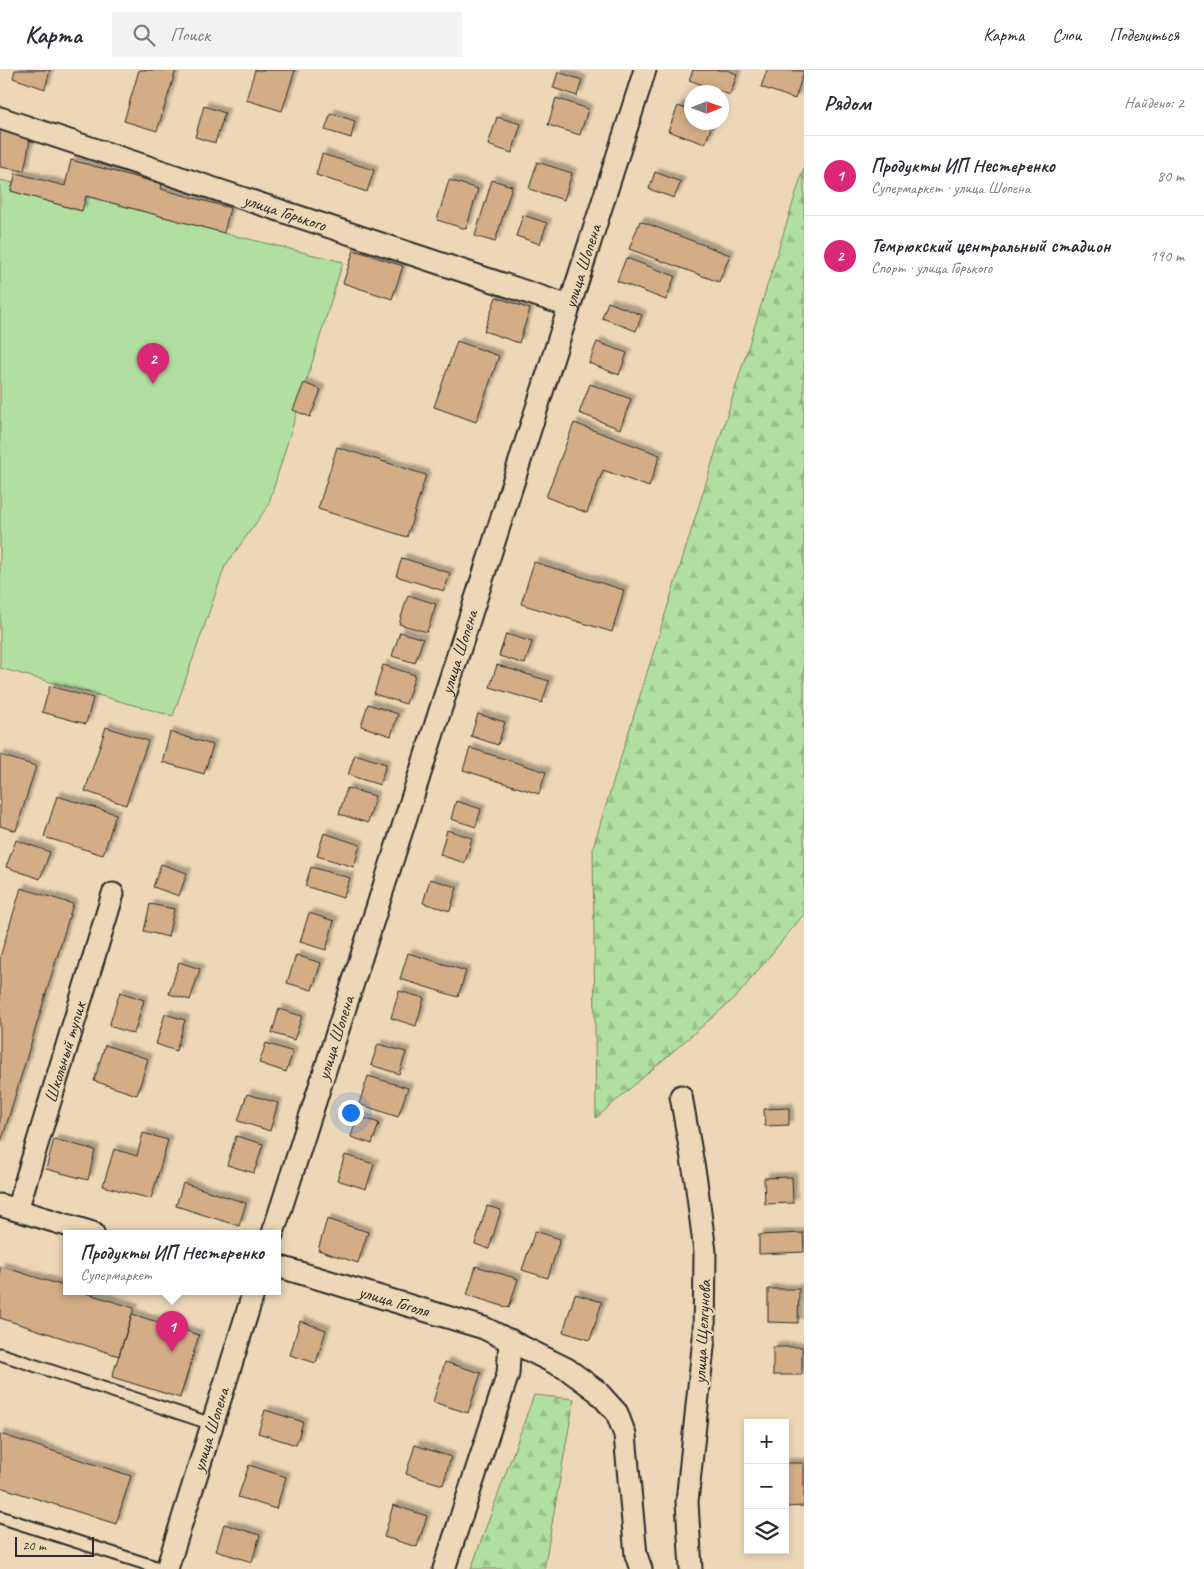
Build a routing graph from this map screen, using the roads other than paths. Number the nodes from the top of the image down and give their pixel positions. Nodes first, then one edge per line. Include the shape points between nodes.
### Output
1 (645, 70) edge
2 (0, 118) edge
3 (569, 306) junction
4 (113, 894) dead end
5 (681, 1096) dead end
6 (9, 1208) edge
7 (83, 1230) edge
8 (274, 1230) edge
9 (281, 1267) edge
10 (253, 1295) edge
11 (510, 1340) junction
12 (0, 1354) edge
13 (212, 1424) junction
14 (0, 1517) edge
15 (162, 1569) edge
16 (166, 1569) edge
17 (444, 1569) edge
18 (641, 1569) edge
19 (691, 1569) edge

1 - 3 street, улица Шопена
2 - 3 street, улица Горького
3 - 8 street, улица Шопена
4 - 6 street, Школьный тупик
5 - 19 street, улица Щелгунова via 705,1252 704,1338 687,1502
6 - 7 street
9 - 11 street, улица Гоголя via 441,1314
10 - 13 street, улица Шопена
11 - 17 street via 508,1374
11 - 18 street, улица Гоголя via 567,1369 597,1391 617,1413 625,1435 636,1555
12 - 13 lane
13 - 16 street, улица Шопена
14 - 15 lane

